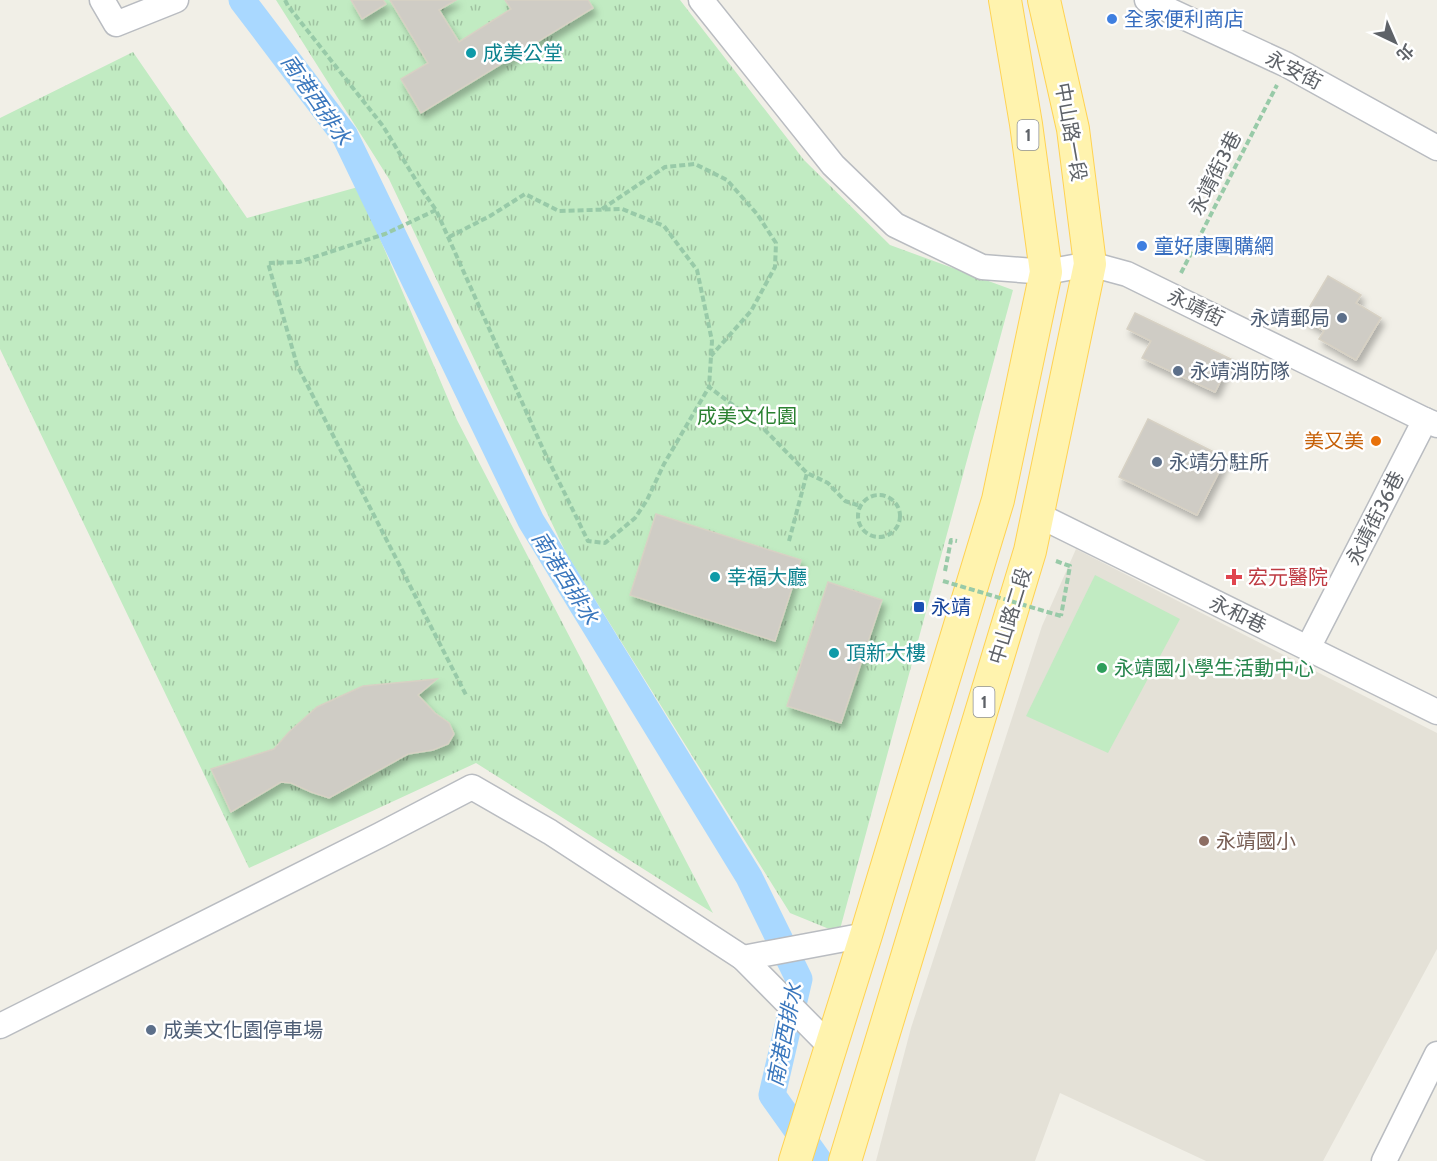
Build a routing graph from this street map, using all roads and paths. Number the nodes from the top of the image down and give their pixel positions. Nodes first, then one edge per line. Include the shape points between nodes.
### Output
1 (102, 0) edge
2 (176, 0) edge
3 (285, 0) edge
4 (701, 0) edge
5 (1005, 0) edge
6 (1044, 0) edge
7 (1147, 0) edge
8 (1287, 65) junction
9 (1437, 148) edge
10 (602, 209) junction
11 (436, 210) junction
12 (449, 237) junction
13 (1090, 264) junction
14 (1046, 272) junction
15 (1170, 294) junction
16 (711, 356) junction
17 (709, 387) junction
18 (1431, 423) edge
19 (807, 473) junction
20 (860, 506) junction
21 (1038, 515) junction
22 (951, 540) dead end
23 (789, 541) dead end
24 (1070, 566) dead end
25 (1308, 648) junction
26 (466, 694) dead end
27 (1437, 712) edge
28 (866, 935) junction
29 (743, 958) junction
30 (0, 1026) edge
31 (831, 1047) junction
32 (1437, 1054) edge
33 (848, 1147) edge
34 (795, 1161) edge
35 (1384, 1161) edge

1 - 2 street via 116,24
3 - 11 path via 384,126
4 - 14 street, 永靖街 via 833,165 895,225 982,267
5 - 14 main road, 1
6 - 13 main road, 中山路一段 / 1 via 1073,129
7 - 8 street, 永安街
8 - 9 street, 永安街
8 - 15 path, 永靖街3巷
10 - 12 path via 559,212 525,194
10 - 16 path via 622,209 664,226 697,270 712,340
10 - 16 path via 665,167 695,164 727,180 757,214 776,243 775,267 751,311
11 - 12 path
11 - 26 path via 385,234 300,262 268,264 297,365
12 - 17 path via 588,541 605,543 635,518
13 - 14 street, 永靖街
13 - 15 street, 永靖街 via 1128,274
13 - 21 main road, 中山路二段 / 1
14 - 28 main road, 1 via 998,500
15 - 18 street, 永靖街
16 - 17 path
17 - 19 path via 761,426
18 - 25 street, 永靖街36巷
19 - 20 path via 828,483 845,501
19 - 23 path
20 - 20 path via 857,513 862,530 877,538 894,532 900,515 892,499 870,496
21 - 25 street, 永和巷
21 - 33 main road, 中山路二段 / 1
22 - 24 path, bridge via 943,580 1061,616
25 - 27 street, 永和巷
28 - 29 street
28 - 31 main road, 1
29 - 30 street via 550,832 472,787
29 - 31 street
31 - 34 main road, 1
32 - 35 street

